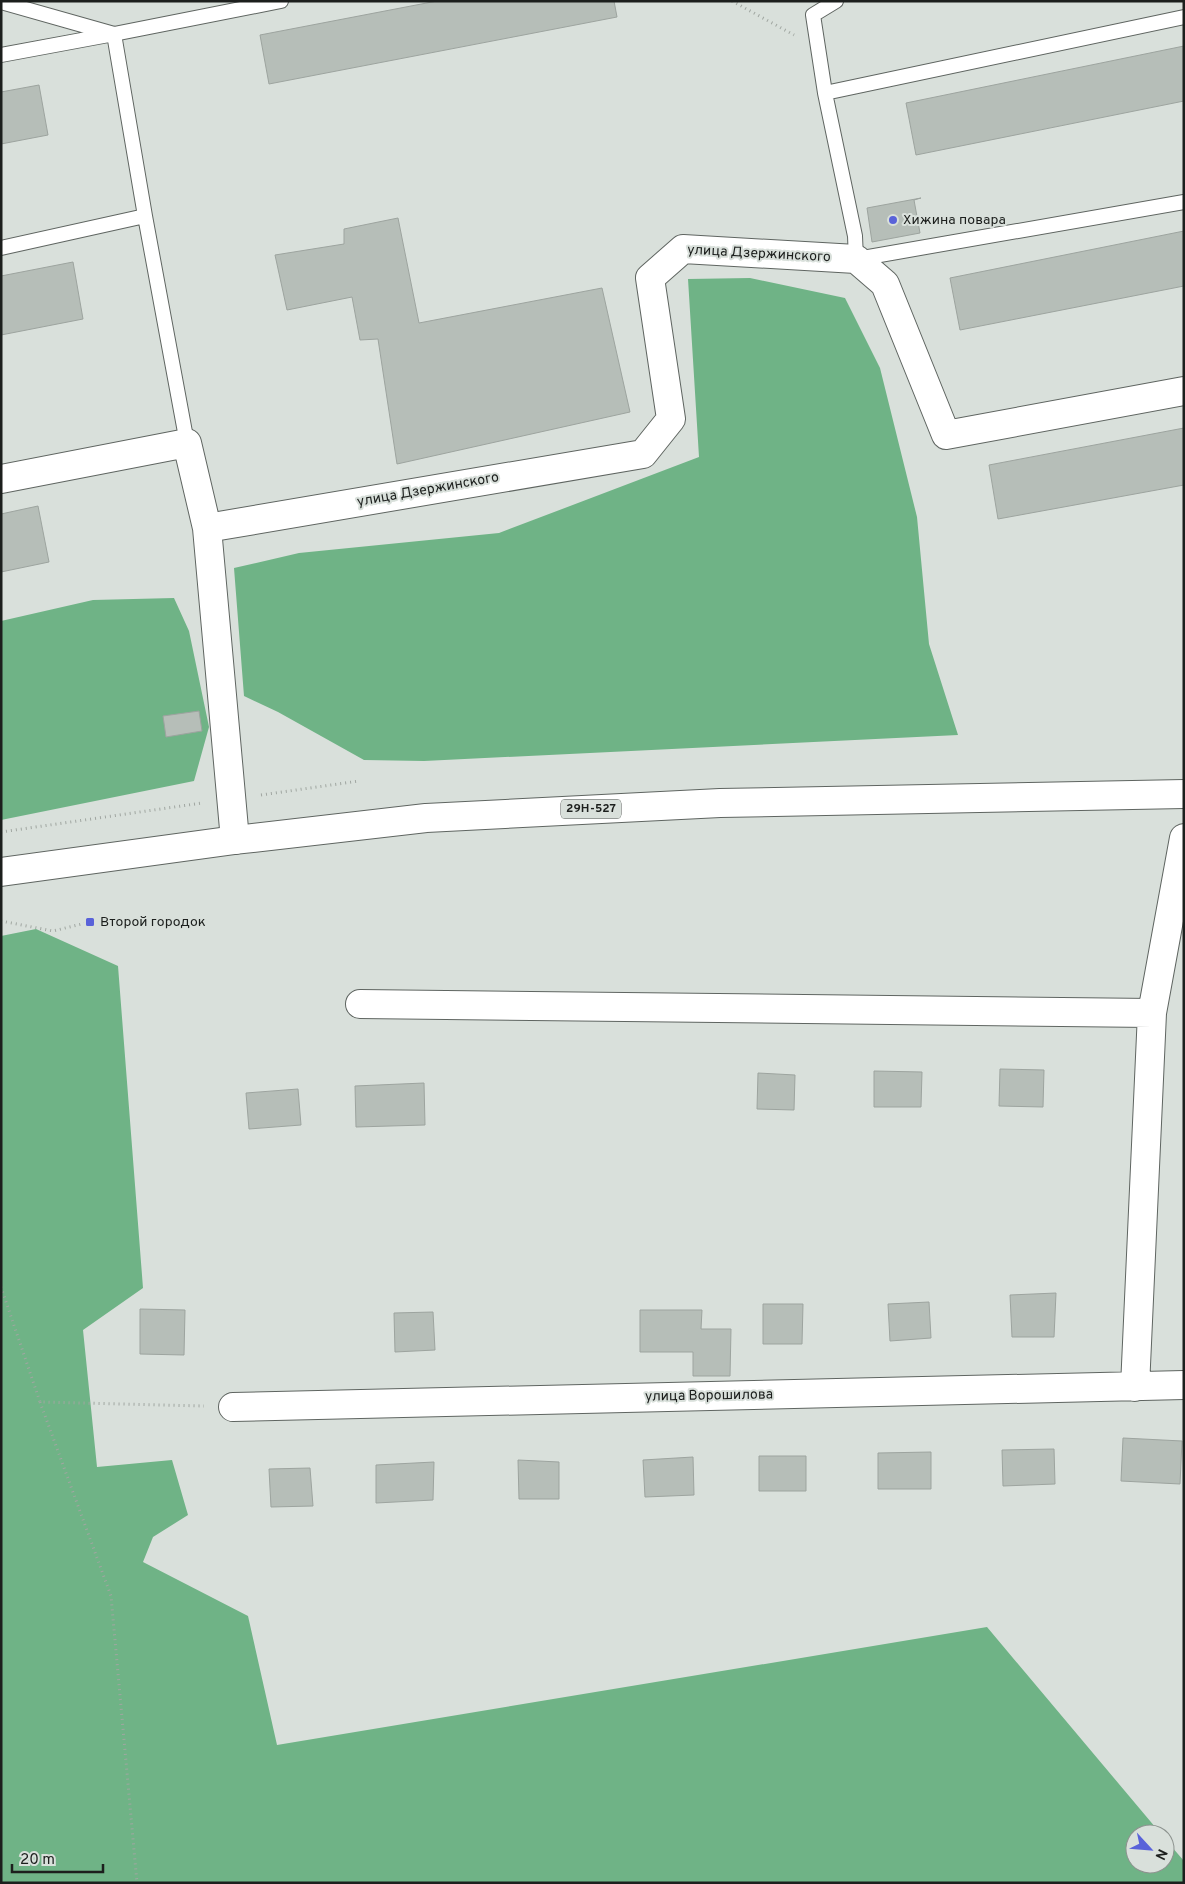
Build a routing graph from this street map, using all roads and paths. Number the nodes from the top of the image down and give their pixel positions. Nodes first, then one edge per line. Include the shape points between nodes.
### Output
1 (281, 1) edge
2 (732, 1) edge
3 (836, 1) edge
4 (1, 2) edge
5 (1184, 17) edge
6 (114, 34) junction
7 (818, 49) junction
8 (1, 55) edge
9 (825, 93) junction
10 (1184, 202) edge
11 (145, 216) junction
12 (1, 248) edge
13 (857, 260) junction
14 (1184, 391) edge
15 (187, 444) junction
16 (1, 479) edge
17 (207, 528) junction
18 (359, 781) dead end
19 (1184, 794) edge
20 (231, 799) junction
21 (1, 832) edge
22 (1184, 838) edge
23 (235, 840) junction
24 (1, 872) edge
25 (1, 921) edge
26 (90, 922) dead end
27 (360, 1004) dead end
28 (1152, 1013) junction
29 (1, 1288) edge
30 (1184, 1385) edge
31 (1135, 1387) junction
32 (40, 1402) junction
33 (233, 1407) joint
34 (137, 1883) edge

1 - 6 lane
2 - 7 path
3 - 7 lane via 813,15
4 - 6 lane
5 - 9 lane
6 - 8 lane
6 - 11 lane
7 - 9 lane
9 - 13 lane via 855,236
10 - 13 lane
11 - 12 lane
11 - 15 lane
13 - 14 street via 885,284 946,434
13 - 17 street, улица Дзержинского via 683,248 650,278 671,419 643,454
15 - 16 street
15 - 17 street
17 - 20 street
18 - 20 path
19 - 23 street, 29Н-527 via 720,803 426,818
20 - 21 path
20 - 23 street
22 - 28 street
23 - 24 street, 29Н-527
25 - 26 path via 52,931
27 - 28 street
28 - 31 street
29 - 32 path
30 - 31 street, улица Ворошилова
31 - 33 street, улица Ворошилова
32 - 33 path
32 - 34 path via 111,1596

